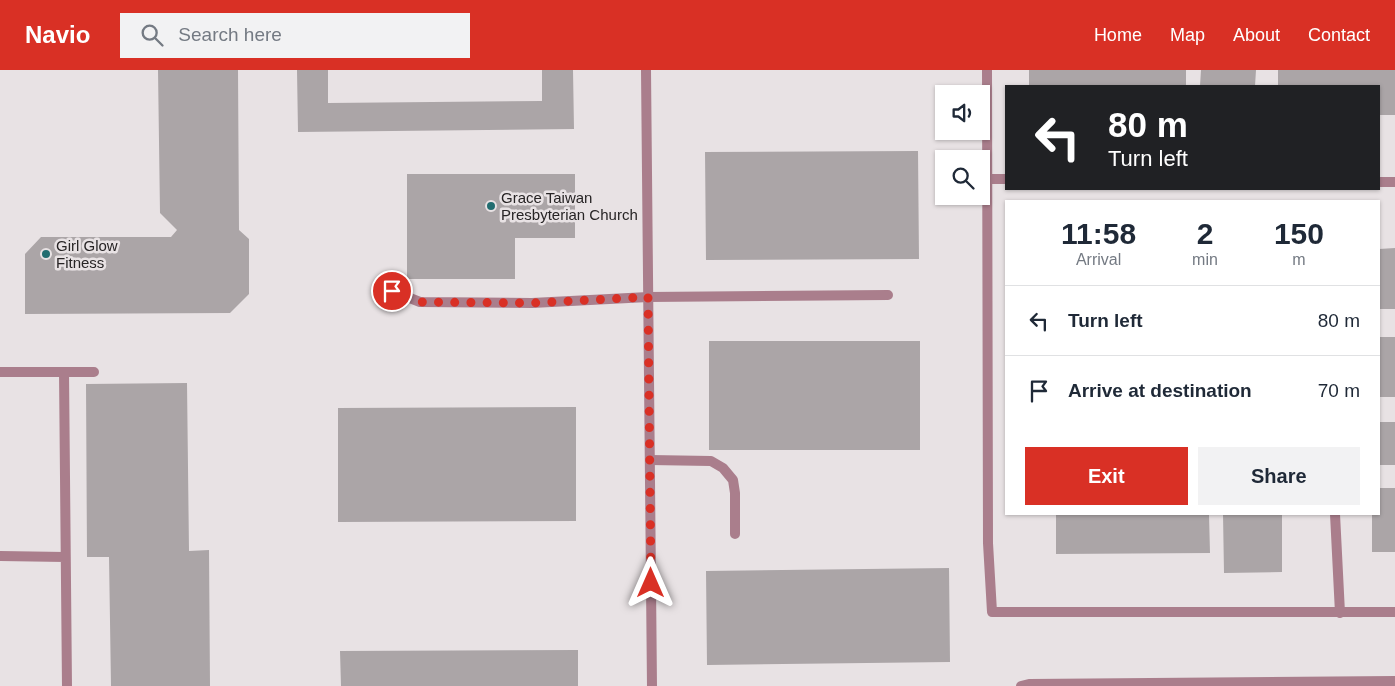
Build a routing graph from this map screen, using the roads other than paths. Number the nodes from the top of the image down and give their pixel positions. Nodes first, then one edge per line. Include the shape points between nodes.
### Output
1 (646, 70) edge
2 (987, 70) edge
3 (987, 150) edge
4 (990, 179) edge
5 (1005, 179) edge
6 (1380, 182) edge
7 (1395, 182) edge
8 (987, 205) edge
9 (392, 291) dead end
10 (888, 295) dead end
11 (648, 297) junction
12 (0, 372) edge
13 (64, 372) junction
14 (94, 372) dead end
15 (650, 460) junction
16 (1335, 515) edge
17 (735, 534) dead end
18 (0, 556) edge
19 (65, 557) junction
20 (1395, 612) edge
21 (1340, 613) junction
22 (1395, 681) edge
23 (1289, 684) edge
24 (67, 686) edge
25 (652, 686) edge
26 (1020, 686) edge

1 - 11 street
2 - 3 street
4 - 5 street
6 - 7 street
8 - 21 street via 988,543 992,612
9 - 11 street via 420,302 532,303
10 - 11 street
11 - 15 street
12 - 13 street
13 - 14 street
13 - 19 street
15 - 17 street via 711,461 723,468 733,480
15 - 25 street
16 - 21 street
18 - 19 street
19 - 24 street
20 - 21 street
22 - 23 street
23 - 26 street

